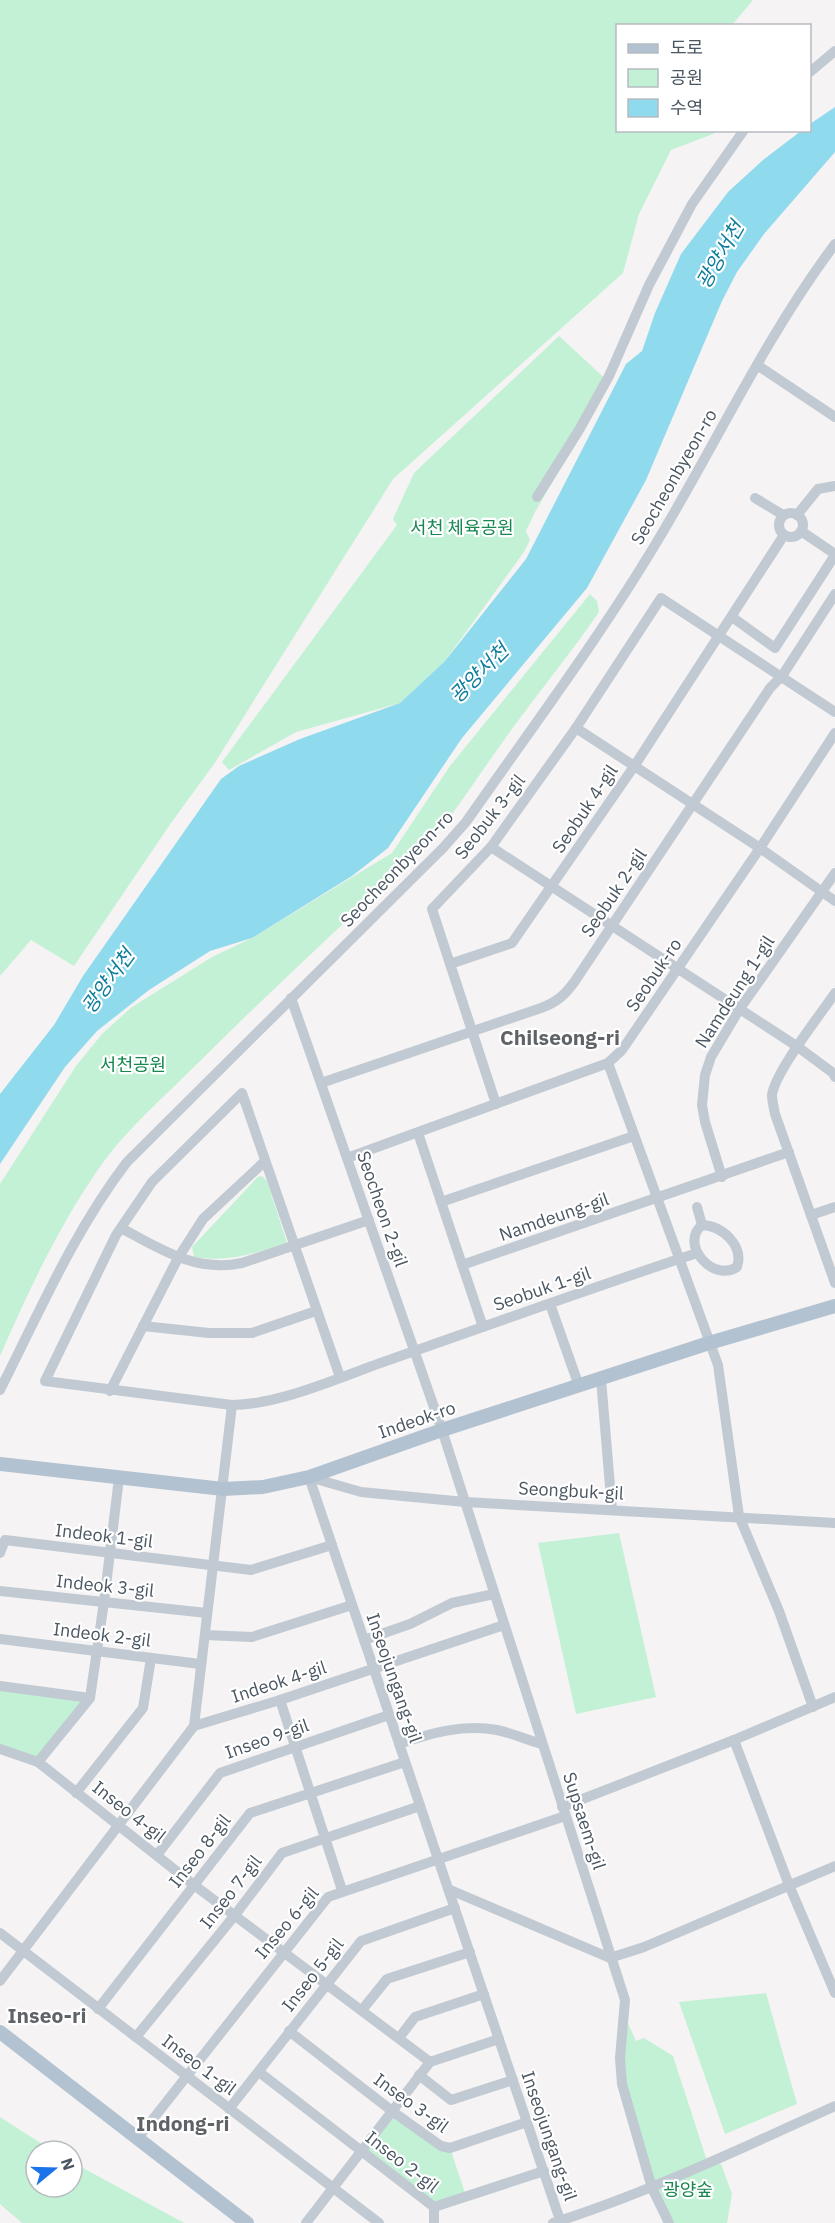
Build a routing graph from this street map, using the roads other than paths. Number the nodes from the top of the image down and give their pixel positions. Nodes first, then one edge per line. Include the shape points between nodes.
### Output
1 (835, 51) edge
2 (811, 71) edge
3 (743, 132) edge
4 (835, 244) edge
5 (757, 365) junction
6 (835, 417) edge
7 (835, 486) edge
8 (537, 497) dead end
9 (755, 498) dead end
10 (783, 515) junction
11 (797, 515) junction
12 (801, 531) junction
13 (784, 535) junction
14 (835, 554) edge
15 (835, 594) edge
16 (732, 617) junction
17 (719, 637) junction
18 (782, 676) junction
19 (835, 712) edge
20 (576, 728) junction
21 (835, 734) edge
22 (635, 765) junction
23 (693, 804) junction
24 (491, 847) junction
25 (760, 848) junction
26 (835, 873) edge
27 (551, 887) junction
28 (821, 892) junction
29 (835, 901) edge
30 (612, 926) junction
31 (450, 964) junction
32 (678, 969) junction
33 (835, 993) edge
34 (291, 998) junction
35 (739, 1010) junction
36 (473, 1032) junction
37 (798, 1047) junction
38 (608, 1063) junction
39 (835, 1077) edge
40 (321, 1083) junction
41 (496, 1104) junction
42 (418, 1132) junction
43 (634, 1136) junction
44 (789, 1152) junction
45 (347, 1158) junction
46 (264, 1162) junction
47 (722, 1177) junction
48 (657, 1199) junction
49 (441, 1202) junction
50 (835, 1207) edge
51 (697, 1208) dead end
52 (811, 1215) junction
53 (369, 1220) junction
54 (702, 1225) junction
55 (121, 1228) junction
56 (294, 1245) junction
57 (697, 1254) junction
58 (178, 1258) junction
59 (680, 1259) junction
60 (462, 1265) junction
61 (835, 1282) edge
62 (550, 1304) junction
63 (835, 1306) edge
64 (316, 1311) junction
65 (143, 1326) junction
66 (483, 1327) junction
67 (709, 1343) junction
68 (414, 1351) junction
69 (340, 1377) junction
70 (601, 1379) junction
71 (579, 1386) junction
72 (0, 1390) edge
73 (110, 1391) junction
74 (232, 1405) junction
75 (442, 1430) junction
76 (0, 1464) edge
77 (309, 1477) junction
78 (119, 1478) junction
79 (223, 1489) junction
80 (465, 1502) junction
81 (612, 1510) junction
82 (739, 1516) junction
83 (835, 1523) edge
84 (332, 1545) junction
85 (0, 1553) edge
86 (110, 1553) junction
87 (213, 1565) junction
88 (0, 1591) edge
89 (494, 1594) junction
90 (104, 1602) junction
91 (352, 1605) junction
92 (207, 1613) junction
93 (504, 1625) junction
94 (205, 1635) junction
95 (0, 1639) edge
96 (364, 1640) junction
97 (98, 1652) junction
98 (151, 1658) junction
99 (200, 1664) junction
100 (374, 1668) junction
101 (0, 1686) edge
102 (835, 1697) edge
103 (90, 1698) junction
104 (280, 1700) junction
105 (813, 1707) junction
106 (389, 1715) junction
107 (194, 1726) junction
108 (734, 1740) junction
109 (399, 1743) junction
110 (542, 1744) junction
111 (295, 1746) junction
112 (0, 1749) edge
113 (38, 1762) junction
114 (405, 1762) junction
115 (76, 1793) junction
116 (310, 1793) junction
117 (420, 1806) junction
118 (564, 1811) junction
119 (118, 1825) junction
120 (326, 1839) junction
121 (157, 1855) junction
122 (438, 1858) junction
123 (835, 1866) edge
124 (194, 1885) junction
125 (789, 1885) junction
126 (448, 1889) junction
127 (342, 1890) junction
128 (454, 1908) junction
129 (235, 1915) junction
130 (0, 1933) edge
131 (23, 1951) junction
132 (283, 1951) junction
133 (470, 1952) junction
134 (610, 1958) junction
135 (0, 1981) edge
136 (327, 1984) junction
137 (484, 1994) junction
138 (835, 1994) edge
139 (98, 2009) junction
140 (362, 2010) junction
141 (289, 2031) junction
142 (0, 2032) edge
143 (136, 2037) junction
144 (399, 2038) junction
145 (499, 2039) junction
146 (430, 2062) junction
147 (259, 2072) junction
148 (187, 2075) junction
149 (419, 2075) junction
150 (513, 2080) junction
151 (835, 2106) edge
152 (230, 2109) junction
153 (392, 2111) junction
154 (527, 2122) junction
155 (138, 2139) junction
156 (361, 2151) junction
157 (544, 2171) junction
158 (333, 2188) junction
159 (652, 2188) junction
160 (434, 2207) junction
161 (558, 2222) edge
162 (247, 2223) edge
163 (306, 2223) edge
164 (379, 2223) edge
165 (434, 2223) edge
166 (669, 2223) edge

1 - 2 street
3 - 8 street via 692,204 649,285 604,385
4 - 5 street, Seocheonbyeon-ro
5 - 6 street
5 - 34 street, Seocheonbyeon-ro via 658,540 606,622 466,822
7 - 11 street via 818,489
9 - 10 street
10 - 11 street
10 - 13 street via 779,525
11 - 12 street via 802,520
12 - 13 street via 792,537
12 - 14 street
13 - 16 street, Seobuk 4-gil
14 - 16 street via 774,648
15 - 18 street, Seobuk 2-gil
16 - 17 street, Seobuk 4-gil
17 - 18 street
17 - 20 street, Seobuk 3-gil via 660,598
17 - 22 street, Seobuk 4-gil
18 - 19 street
18 - 23 street, Seobuk 2-gil via 770,688
20 - 22 street
20 - 24 street, Seobuk 3-gil
21 - 25 street, Seobuk-ro
22 - 23 street
22 - 27 street, Seobuk 4-gil
23 - 25 street
23 - 30 street, Seobuk 2-gil
24 - 27 street
24 - 31 street, Seobuk 3-gil via 432,909
25 - 28 street
25 - 32 street, Seobuk-ro
26 - 28 street, Namdeung 1-gil
27 - 30 street
27 - 31 street, Seobuk 4-gil via 512,943
28 - 29 street
28 - 35 street, Namdeung 1-gil
30 - 32 street
30 - 36 street, Seobuk 2-gil via 556,1002
31 - 36 street, Seobuk 3-gil
32 - 35 street
32 - 38 street, Seobuk-ro via 622,1050
33 - 37 street
34 - 40 street, Seocheon 2-gil
34 - 72 street, Seocheonbyeon-ro via 126,1162 104,1191
35 - 37 street
35 - 47 street, Namdeung 1-gil via 711,1057 705,1075 702,1105
36 - 40 street, Seobuk 2-gil
36 - 41 street, Seobuk 3-gil
37 - 39 street
37 - 44 street via 775,1084 772,1097
38 - 41 street, Seobuk-ro
38 - 43 street
40 - 45 street, Seocheon 2-gil
41 - 42 street, Seobuk-ro
42 - 45 street, Seobuk-ro
42 - 49 street
43 - 48 street
43 - 49 street
44 - 47 street, Namdeung-gil
44 - 52 street
45 - 53 street, Seocheon 2-gil
46 - 55 street via 242,1093 152,1182
46 - 56 street
46 - 58 street via 203,1219
47 - 48 street, Namdeung-gil
48 - 59 street
48 - 60 street, Namdeung-gil
49 - 60 street
50 - 52 street
51 - 54 street
52 - 61 street
53 - 56 street
53 - 68 street, Seocheon 2-gil
54 - 57 street via 696,1235
54 - 57 street via 716,1227 729,1238 738,1254 737,1267 724,1272 708,1265
55 - 58 street
55 - 73 street, Seobuk 1-gil via 45,1381
56 - 58 street via 227,1266
56 - 64 street
57 - 59 street, Seobuk 1-gil
58 - 65 street
59 - 62 street, Seobuk 1-gil
59 - 67 street
60 - 66 street
62 - 66 street, Seobuk 1-gil
62 - 71 street
63 - 67 main road, Indeok-ro
64 - 65 street via 252,1333
64 - 69 street
65 - 73 street
66 - 68 street, Seobuk 1-gil
67 - 70 main road, Indeok-ro
67 - 82 street via 718,1365
68 - 69 street, Seobuk 1-gil
68 - 75 street, Seocheon 2-gil
69 - 74 street, Seobuk 1-gil via 268,1402
70 - 71 main road, Indeok-ro
70 - 81 street
71 - 75 main road, Indeok-ro
73 - 74 street, Seobuk 1-gil
74 - 79 street
75 - 77 main road, Indeok-ro
75 - 80 street, Supsaem-gil
76 - 78 main road, Indeok-ro
77 - 79 main road, Indeok-ro
77 - 80 street, Seongbuk-gil via 361,1492
77 - 84 street, Inseojungang-gil
78 - 79 main road, Indeok-ro
78 - 86 street
79 - 87 street
80 - 81 street, Seongbuk-gil
80 - 89 street, Supsaem-gil
81 - 82 street, Seongbuk-gil
82 - 83 street, Seongbuk-gil
82 - 105 street
84 - 87 street via 251,1570
84 - 91 street, Inseojungang-gil
85 - 86 street, Indeok 1-gil via 4,1540
86 - 87 street, Indeok 1-gil
86 - 90 street
87 - 92 street
88 - 90 street, Indeok 3-gil
89 - 93 street, Supsaem-gil
89 - 96 street via 452,1603 410,1624
90 - 92 street, Indeok 3-gil
90 - 97 street
91 - 94 street via 252,1637
91 - 96 street, Inseojungang-gil
92 - 94 street
93 - 100 street, Indeok 4-gil
93 - 110 street, Supsaem-gil
94 - 99 street
95 - 97 street, Indeok 2-gil
96 - 100 street, Inseojungang-gil
97 - 98 street, Indeok 2-gil
97 - 103 street
98 - 99 street, Indeok 2-gil
98 - 115 street, Inseo 4-gil via 143,1708
99 - 107 street
100 - 104 street, Indeok 4-gil
100 - 106 street, Inseojungang-gil
101 - 103 street
102 - 105 street, Inseo 6-gil
103 - 113 street
104 - 107 street, Indeok 4-gil
104 - 111 street
105 - 108 street, Inseo 6-gil
106 - 109 street, Inseojungang-gil
106 - 111 street, Inseo 9-gil
107 - 119 street
108 - 118 street, Inseo 6-gil
108 - 125 street
109 - 110 street via 431,1733 472,1729 497,1730
109 - 114 street, Inseojungang-gil
110 - 118 street, Supsaem-gil
111 - 116 street
111 - 121 street, Inseo 9-gil via 220,1773
112 - 113 street, Inseo 4-gil
113 - 115 street, Inseo 4-gil
114 - 116 street, Inseo 8-gil
114 - 117 street, Inseojungang-gil
115 - 119 street, Inseo 4-gil
116 - 120 street
116 - 124 street, Inseo 8-gil via 250,1814
117 - 120 street, Inseo 7-gil
117 - 122 street, Inseojungang-gil
118 - 122 street, Inseo 6-gil
118 - 134 street, Supsaem-gil
119 - 121 street, Inseo 4-gil
119 - 131 street
120 - 127 street
120 - 129 street, Inseo 7-gil via 282,1853
121 - 124 street, Inseo 4-gil
122 - 126 street, Inseojungang-gil
122 - 127 street, Inseo 6-gil
123 - 125 street
124 - 129 street, Inseo 4-gil
124 - 139 street, Inseo 8-gil
125 - 134 street
125 - 138 street
126 - 128 street, Inseojungang-gil
126 - 134 street
127 - 132 street, Inseo 6-gil via 328,1897
128 - 133 street, Inseojungang-gil
128 - 136 street, Inseo 5-gil via 361,1941
129 - 132 street, Inseo 4-gil
129 - 143 street, Inseo 7-gil
130 - 131 street, Inseo 1-gil
131 - 135 street
131 - 139 street, Inseo 1-gil
132 - 136 street, Inseo 4-gil
132 - 148 street, Inseo 6-gil
133 - 137 street, Inseojungang-gil
133 - 140 street via 387,1979
134 - 159 street, Supsaem-gil via 625,2000 621,2084
136 - 140 street, Inseo 4-gil
136 - 141 street, Inseo 5-gil
137 - 144 street via 415,2016
137 - 145 street, Inseojungang-gil
139 - 143 street, Inseo 1-gil
140 - 144 street, Inseo 4-gil
141 - 147 street, Inseo 5-gil
141 - 153 street, Inseo 3-gil
142 - 155 main road
143 - 148 street, Inseo 1-gil
144 - 146 street, Inseo 4-gil
145 - 146 street
145 - 150 street, Inseojungang-gil
146 - 149 street
147 - 152 street, Inseo 5-gil
147 - 156 street, Inseo 2-gil
148 - 152 street, Inseo 1-gil
148 - 155 street, Inseo 6-gil
149 - 150 street via 451,2100
149 - 153 street
150 - 154 street, Inseojungang-gil
151 - 159 street
152 - 158 street, Inseo 1-gil
153 - 154 street, Inseo 3-gil via 441,2146 450,2148
153 - 156 street
154 - 157 street, Inseojungang-gil
155 - 162 main road
156 - 158 street
156 - 160 street, Inseo 2-gil
157 - 160 street, Inseo 2-gil
157 - 161 street, Inseojungang-gil
158 - 163 street
158 - 164 street, Inseo 1-gil
159 - 161 street
159 - 166 street, Supsaem-gil
160 - 165 street

